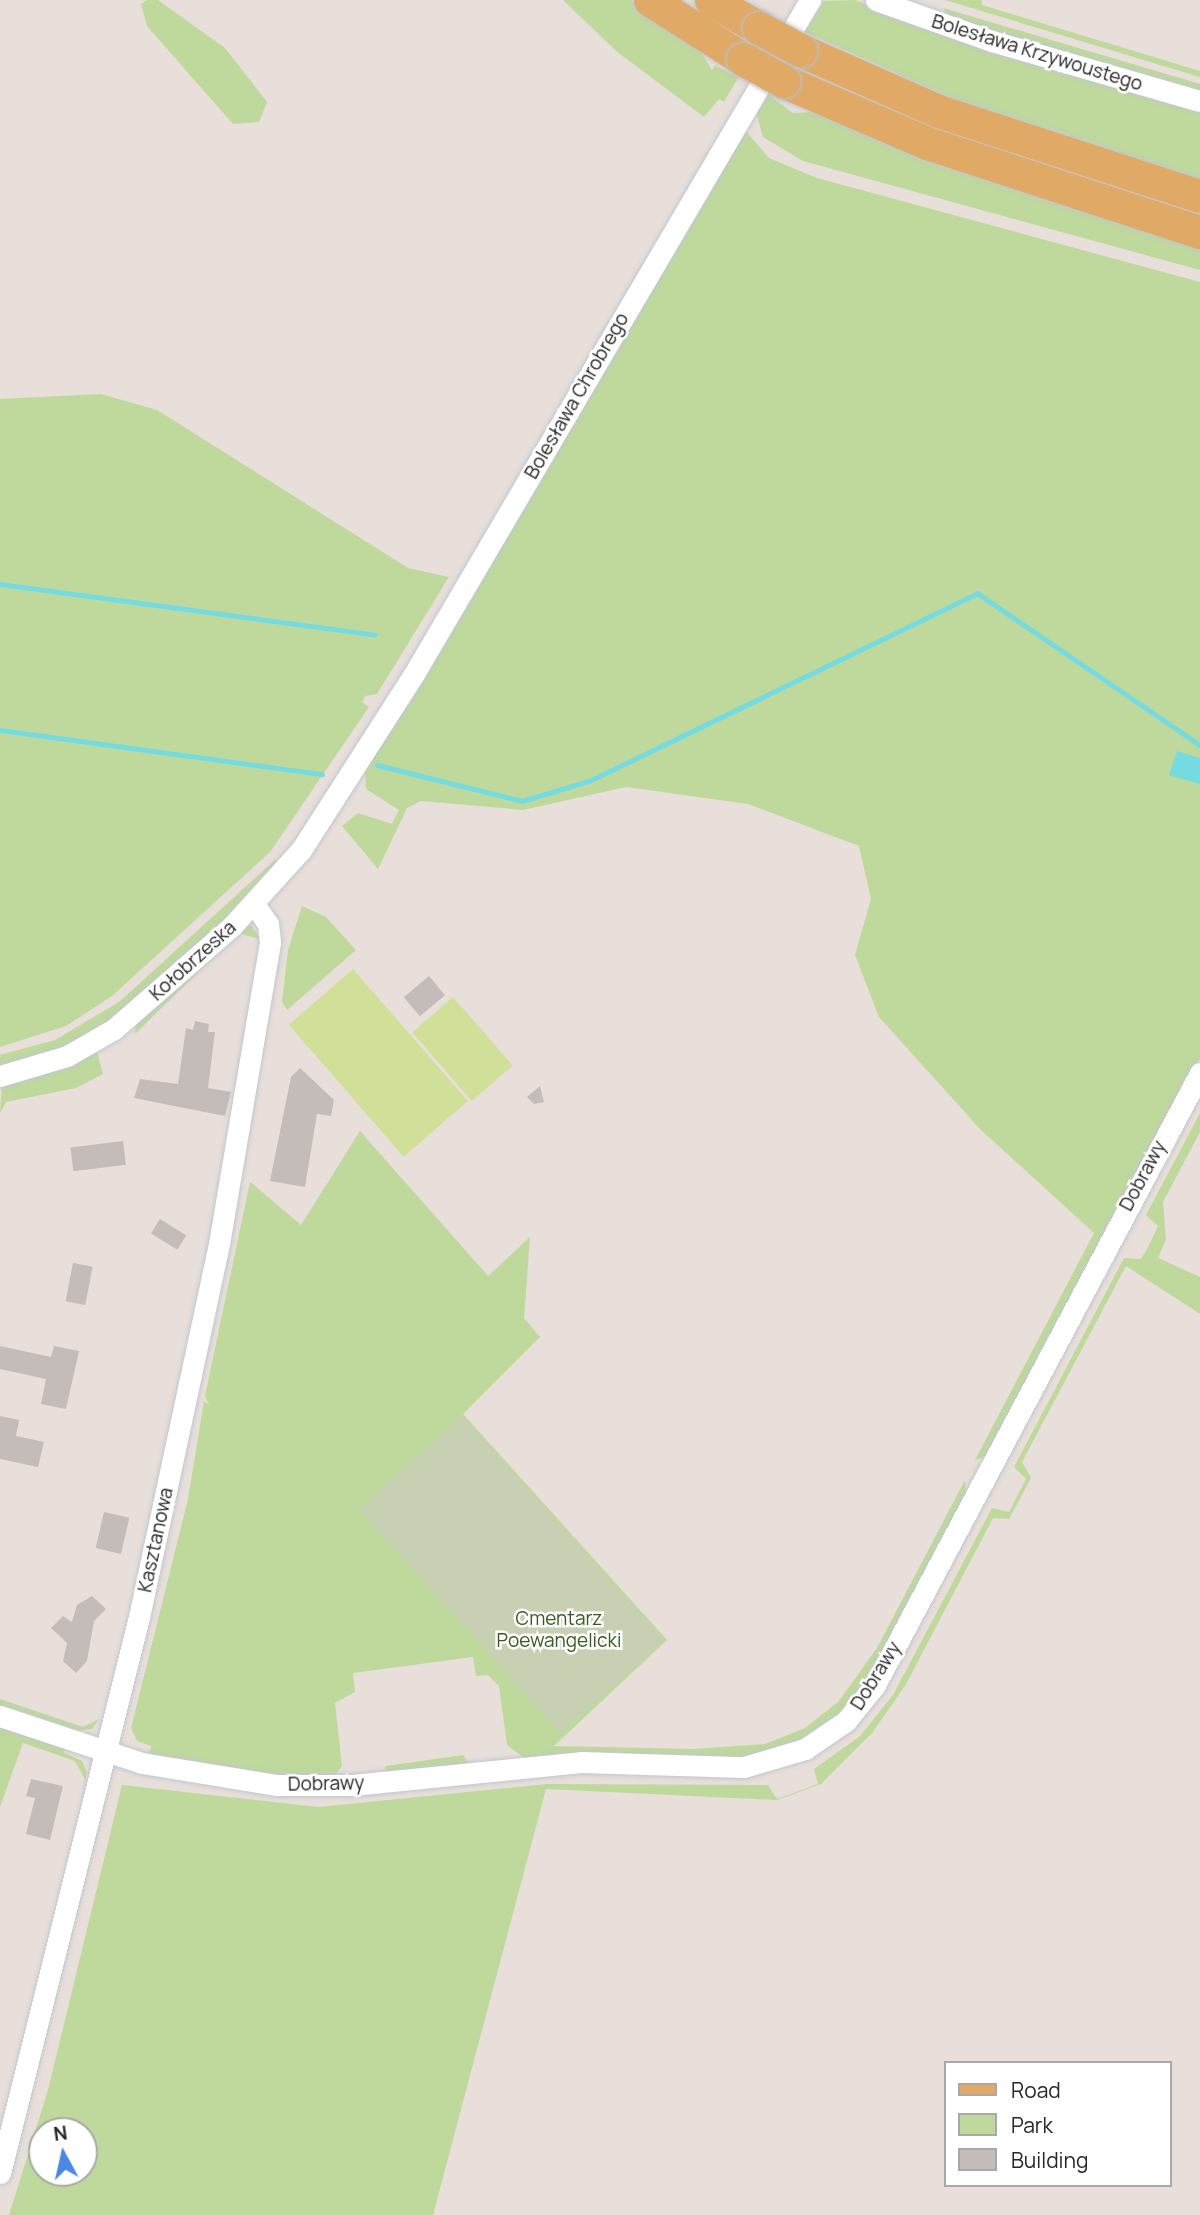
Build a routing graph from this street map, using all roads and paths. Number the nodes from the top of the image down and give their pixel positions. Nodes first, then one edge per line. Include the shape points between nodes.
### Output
1 (650, 0) edge
2 (710, 0) edge
3 (810, 0) edge
4 (876, 0) edge
5 (935, 0) edge
6 (927, 20) junction
7 (1200, 101) edge
8 (1200, 196) edge
9 (1200, 232) edge
10 (343, 790) joint
11 (254, 904) junction
12 (1200, 1073) edge
13 (0, 1076) edge
14 (0, 1716) edge
15 (107, 1752) junction
16 (0, 2173) edge

1 - 9 main road, bridge via 783,80 926,143
2 - 8 main road, bridge via 800,50 938,111
3 - 10 street, Bolesława Chrobrego
4 - 6 street, Bolesława Krzywoustego
5 - 6 street
6 - 7 street, Bolesława Krzywoustego
10 - 11 street, Kołobrzeska
11 - 13 street, Kołobrzeska via 114,1029 67,1056
11 - 15 street, Kasztanowa via 268,925 270,942 233,1172
12 - 15 street, Dobrawy via 875,1685 827,1736 786,1758 744,1766 569,1762 340,1786 238,1781
14 - 15 street, Dobrawy
15 - 16 street, Kasztanowa

